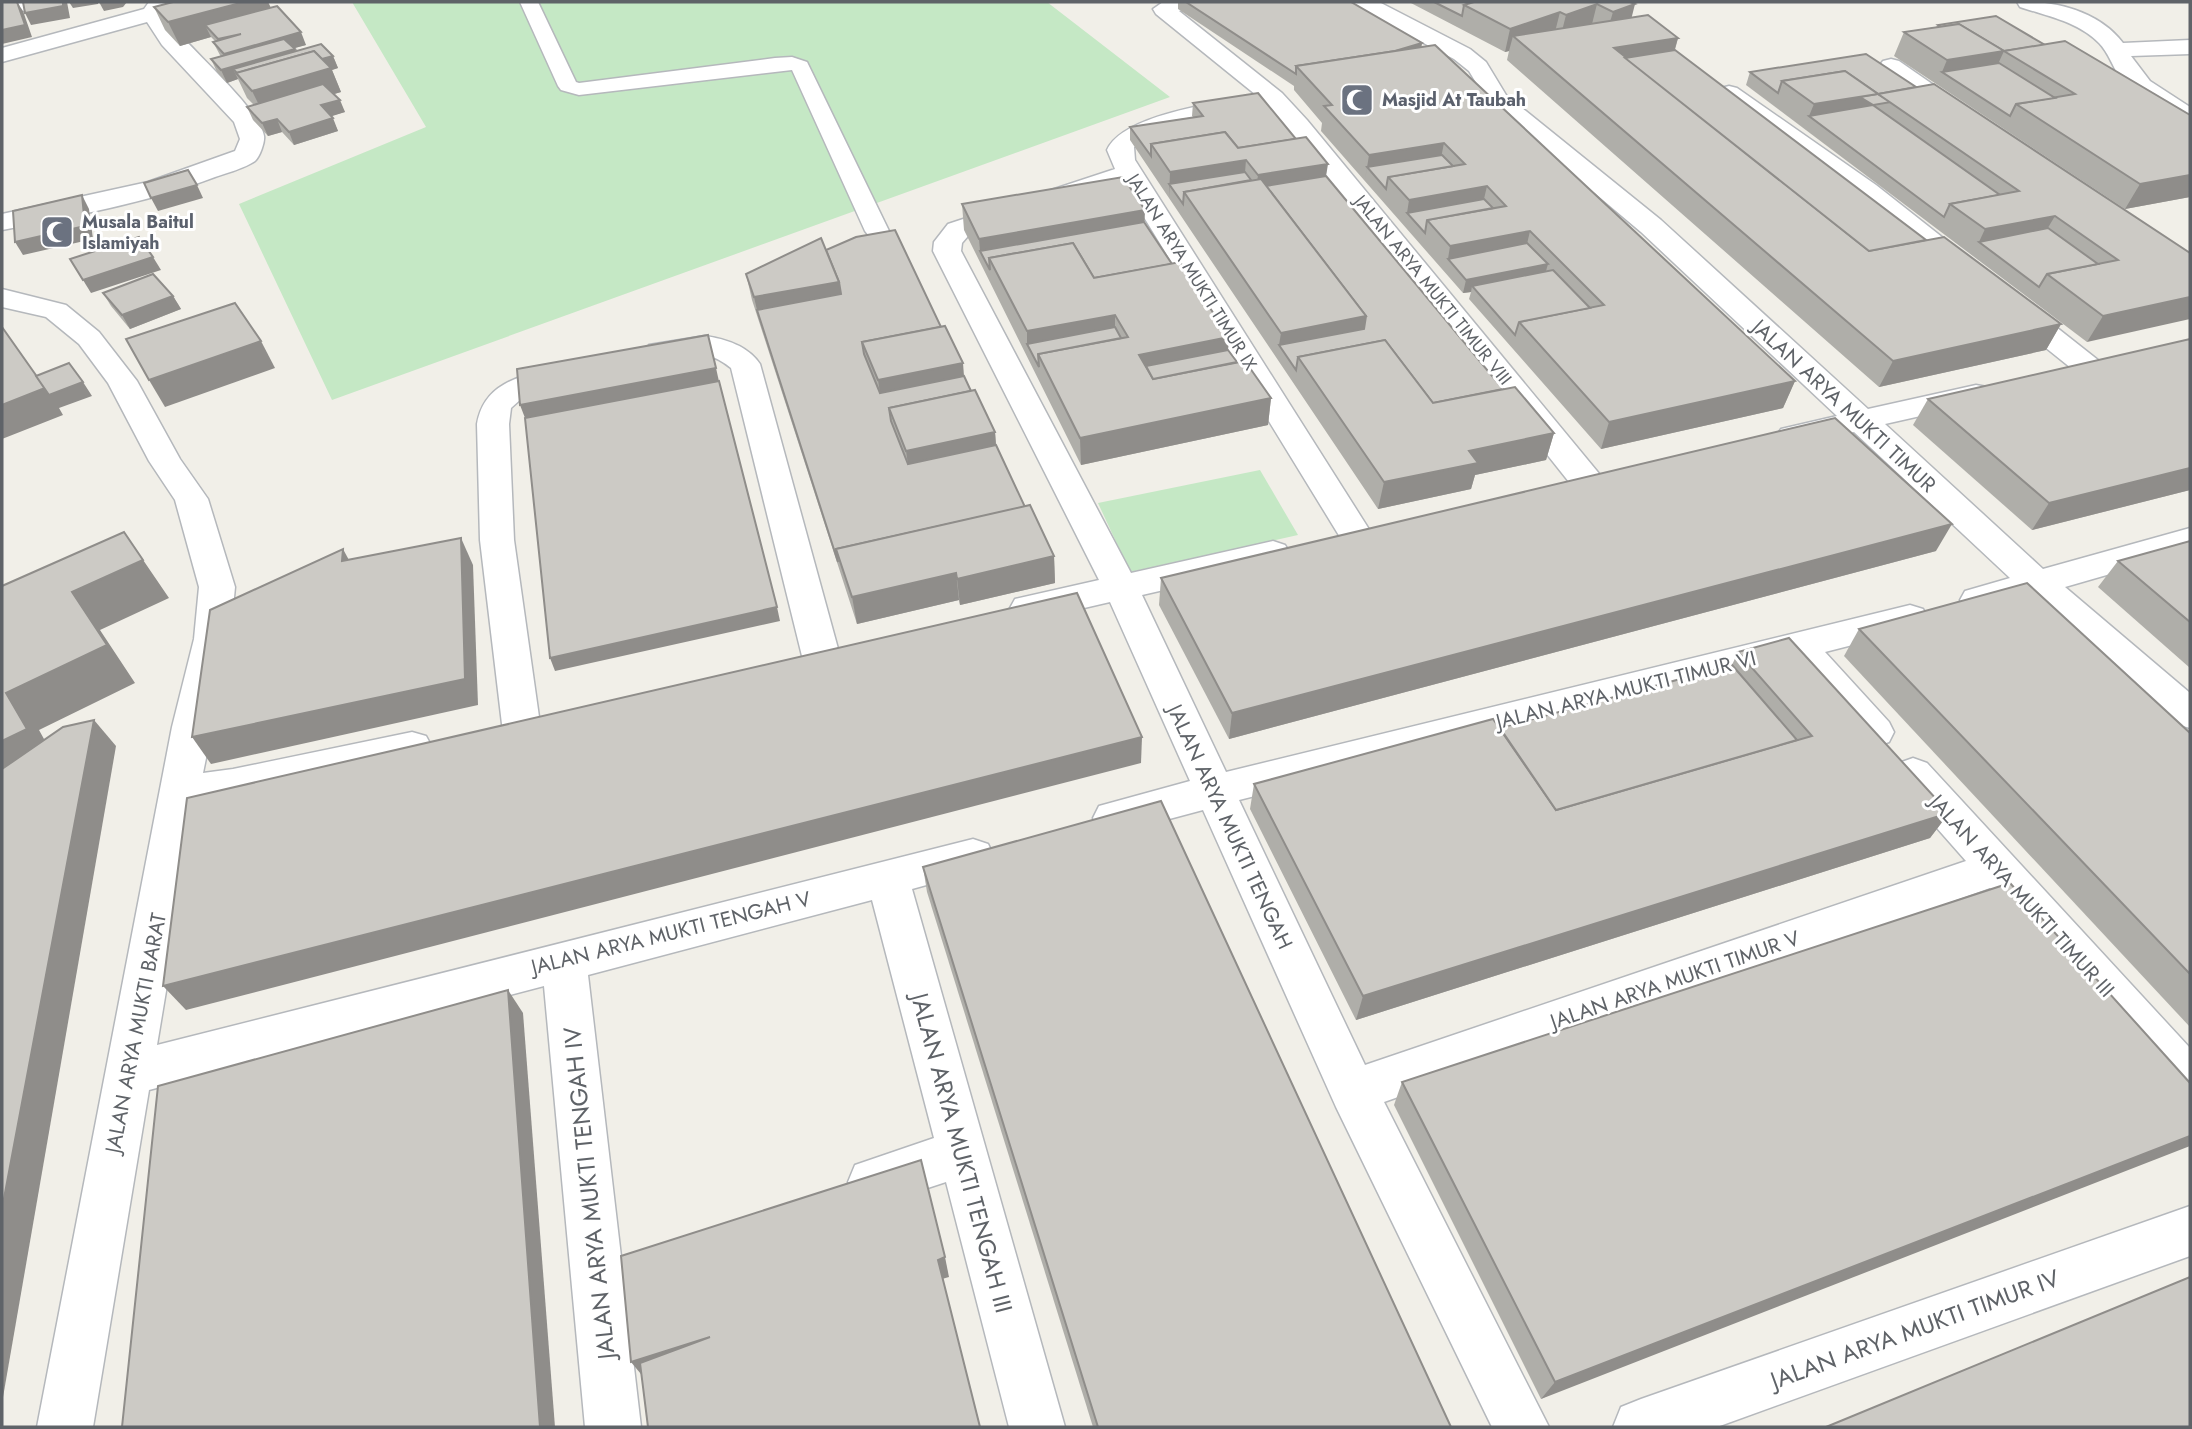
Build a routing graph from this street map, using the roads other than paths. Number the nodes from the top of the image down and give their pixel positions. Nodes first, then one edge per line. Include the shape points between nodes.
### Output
1 (36, 2) edge
2 (202, 2) edge
3 (529, 2) edge
4 (1182, 2) edge
5 (1363, 2) edge
6 (2028, 2) edge
7 (156, 8) edge
8 (2, 9) edge
9 (2190, 47) edge
10 (2116, 50) junction
11 (2, 55) edge
12 (1891, 66) dead end
13 (1709, 78) edge
14 (1274, 99) junction
15 (2190, 117) edge
16 (1978, 128) edge
17 (1130, 172) junction
18 (2, 222) edge
19 (877, 231) edge
20 (2, 298) edge
21 (639, 356) edge
22 (599, 366) edge
23 (2051, 378) edge
24 (2011, 387) edge
25 (1858, 420) junction
26 (1764, 442) edge
27 (1550, 492) edge
28 (2190, 539) edge
29 (2038, 584) junction
30 (1120, 586) junction
31 (998, 614) edge
32 (1799, 648) junction
33 (821, 656) edge
34 (2190, 714) edge
35 (482, 732) edge
36 (443, 740) edge
37 (181, 791) junction
38 (1212, 791) junction
39 (1070, 830) edge
40 (1005, 848) edge
41 (1996, 868) junction
42 (888, 879) junction
43 (564, 960) junction
44 (128, 1074) junction
45 (2190, 1081) edge
46 (1353, 1091) junction
47 (961, 1153) junction
48 (831, 1196) edge
49 (2190, 1231) edge
50 (65, 1427) edge
51 (613, 1427) edge
52 (1037, 1427) edge
53 (1521, 1427) edge
54 (1641, 1427) edge

1 - 8 street
2 - 7 street
3 - 19 lane via 568,86 579,89 775,64 800,66
4 - 14 street, JALAN ARYA MUKTI TIMUR VIII via 1164,9
5 - 25 street, JALAN ARYA MUKTI TIMUR via 1478,66 1497,99 1651,226
6 - 10 street via 2084,23
7 - 11 street
7 - 18 street via 170,40 246,120 252,139 246,155 184,180
9 - 10 street
10 - 15 street via 2130,75
12 - 16 street
13 - 23 street via 2104,367
14 - 17 street, JALAN ARYA MUKTI TIMUR IX via 1175,118 1143,131 1120,150
14 - 27 street, JALAN ARYA MUKTI TIMUR VIII via 1603,480
17 - 30 street, JALAN ARYA MUKTI TENGAH via 958,230 947,251
17 - 30 street, JALAN ARYA MUKTI TIMUR IX via 1368,531
20 - 37 street, JALAN ARYA MUKTI BARAT via 57,311 89,338 122,381 191,499 217,587 212,639
21 - 33 street via 710,345 728,349 745,363
22 - 35 street via 510,392 496,406 492,445 497,540 535,721
24 - 25 street
25 - 26 street
25 - 29 street, JALAN ARYA MUKTI TIMUR
28 - 29 street, JALAN ARYA MUKTI TIMUR VI
29 - 32 street, JALAN ARYA MUKTI TIMUR VI
29 - 34 street, JALAN ARYA MUKTI TIMUR
30 - 31 street
30 - 38 street, JALAN ARYA MUKTI TENGAH
32 - 38 street, JALAN ARYA MUKTI TIMUR VI
32 - 41 street, JALAN ARYA MUKTI TIMUR III
36 - 37 street via 233,785
37 - 44 street, JALAN ARYA MUKTI BARAT
38 - 39 street
38 - 46 street, JALAN ARYA MUKTI TENGAH
40 - 42 street, JALAN ARYA MUKTI TENGAH V
41 - 45 street, JALAN ARYA MUKTI TIMUR III
41 - 46 street, JALAN ARYA MUKTI TIMUR V
42 - 43 street, JALAN ARYA MUKTI TENGAH V
42 - 47 street, JALAN ARYA MUKTI TENGAH III
43 - 44 street, JALAN ARYA MUKTI TENGAH V
43 - 51 street, JALAN ARYA MUKTI TENGAH IV via 618,1266
44 - 50 street, JALAN ARYA MUKTI BARAT
46 - 53 street, JALAN ARYA MUKTI TENGAH
47 - 48 street
47 - 52 street, JALAN ARYA MUKTI TENGAH III
49 - 54 street, JALAN ARYA MUKTI TIMUR IV

